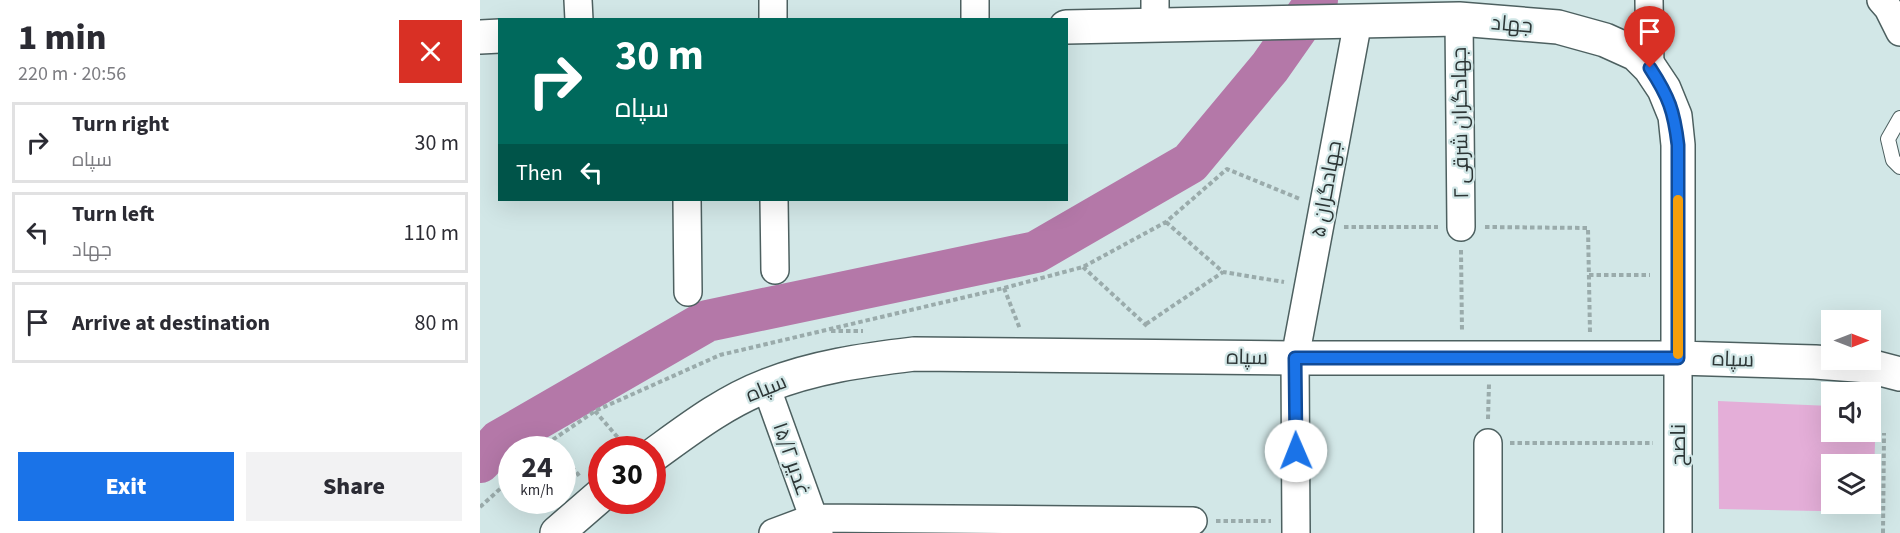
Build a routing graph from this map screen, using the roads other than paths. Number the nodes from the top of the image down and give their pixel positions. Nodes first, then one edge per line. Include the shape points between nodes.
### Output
1 (578, 0) edge
2 (772, 0) edge
3 (975, 0) edge
4 (1649, 0) edge
5 (1881, 0) edge
6 (1155, 13) edge
7 (1438, 13) edge
8 (579, 18) edge
9 (773, 18) edge
10 (975, 18) edge
11 (1347, 21) junction
12 (1068, 27) edge
13 (1900, 32) edge
14 (498, 36) edge
15 (480, 37) edge
16 (1650, 68) junction
17 (1900, 118) edge
18 (1900, 167) edge
19 (687, 201) edge
20 (774, 201) edge
21 (1461, 227) road end
22 (775, 270) dead end
23 (688, 292) dead end
24 (1295, 358) junction
25 (1678, 358) junction
26 (1900, 374) edge
27 (766, 386) junction
28 (1488, 443) road end
29 (666, 446) edge
30 (588, 506) edge
31 (1193, 520) road end
32 (816, 526) edge
33 (979, 526) edge
34 (1111, 527) edge
35 (1296, 527) edge
36 (557, 533) edge
37 (773, 533) edge
38 (1488, 533) edge
39 (1678, 533) edge

1 - 8 street
2 - 9 street
3 - 10 street
4 - 16 street
5 - 13 street
6 - 11 street, جهاد via 1285,23
6 - 12 street, جهاد
7 - 11 street, جهاد
7 - 16 street, جهاد via 1558,27 1605,40 1636,54
7 - 21 street, جهادگران شرقی ۲
11 - 24 street, جهادگران ۵ via 1321,217
14 - 15 street
16 - 25 street, جهاد via 1675,116 1678,145
17 - 18 lane via 1888,139 1893,160
19 - 23 street
20 - 22 street
24 - 25 street, سپاه
24 - 27 street, سپاه via 914,354 856,361
24 - 35 street, جهادگران ۵
25 - 26 street, سپاه via 1815,362 1869,366
25 - 39 street, ناصح
27 - 29 street, سپاه via 698,422
27 - 32 street, غدیر ۱۵/۲
28 - 38 street
30 - 36 street
31 - 34 street
32 - 33 street
32 - 37 street
33 - 34 street

